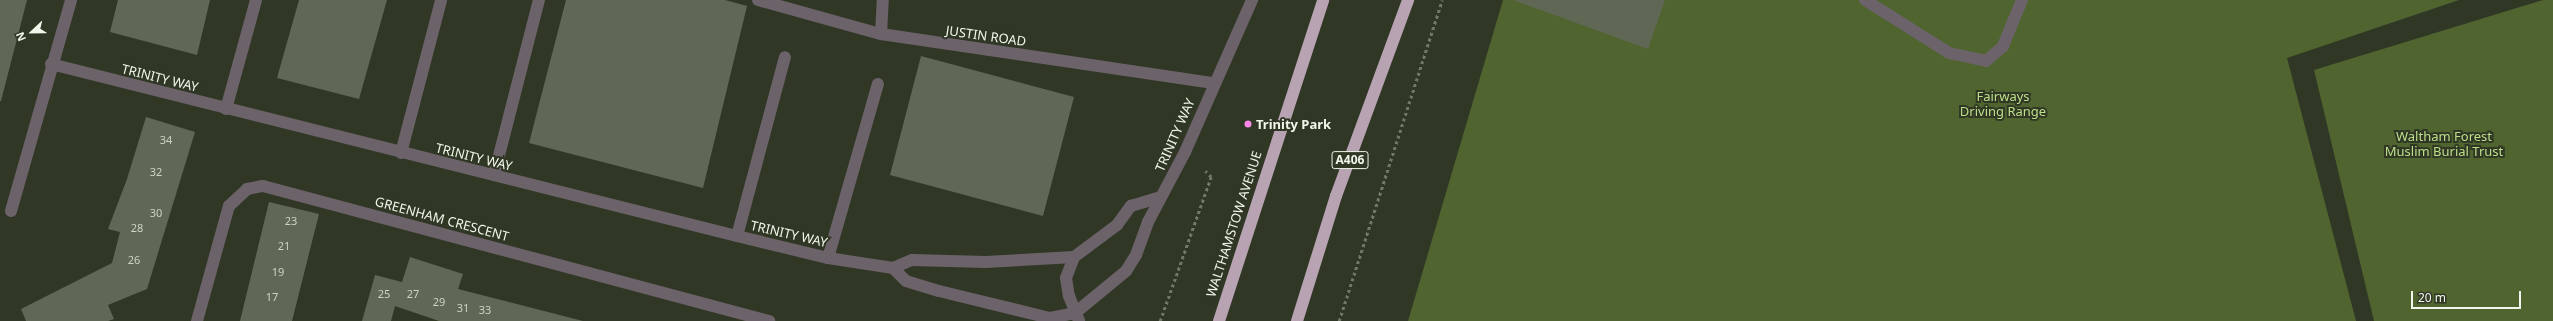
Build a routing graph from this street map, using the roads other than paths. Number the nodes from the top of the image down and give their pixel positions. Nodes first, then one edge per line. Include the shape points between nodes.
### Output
1 (72, 0) edge
2 (256, 0) edge
3 (441, 0) edge
4 (539, 0) edge
5 (758, 0) edge
6 (883, 0) edge
7 (1252, 0) edge
8 (1323, 0) edge
9 (1408, 0) edge
10 (1865, 0) edge
11 (2022, 0) edge
12 (881, 34) junction
13 (785, 58) dead end
14 (51, 64) junction
15 (1213, 83) junction
16 (878, 84) dead end
17 (226, 109) junction
18 (401, 153) junction
19 (494, 176) junction
20 (1161, 197) junction
21 (11, 211) dead end
22 (737, 236) junction
23 (1074, 257) junction
24 (828, 258) junction
25 (893, 268) junction
26 (1077, 317) edge
27 (197, 321) edge
28 (769, 321) edge
29 (1218, 321) edge
30 (1297, 321) edge

1 - 14 street
2 - 17 street
3 - 18 street
4 - 19 street
5 - 12 street, JUSTIN ROAD
6 - 12 street
7 - 15 street
8 - 29 highway, WALTHAMSTOW AVENUE
9 - 30 highway, A406 via 1336,196
10 - 11 street via 1949,53 1986,61 2003,46
12 - 15 street, JUSTIN ROAD
13 - 22 street
14 - 17 street, TRINITY WAY
14 - 21 street
15 - 20 street, TRINITY WAY via 1185,152
16 - 24 street
17 - 18 street, TRINITY WAY
18 - 19 street, TRINITY WAY
19 - 22 street, TRINITY WAY
20 - 23 street via 1131,206 1117,225
20 - 26 street, TRINITY WAY via 1126,271
22 - 24 street, TRINITY WAY
23 - 25 street via 986,262 912,260
23 - 26 street via 1066,278
24 - 25 street, TRINITY WAY
25 - 26 street, TRINITY WAY via 906,281 940,291 1050,318
27 - 28 street, GREENHAM CRESCENT via 229,206 247,189 263,186

